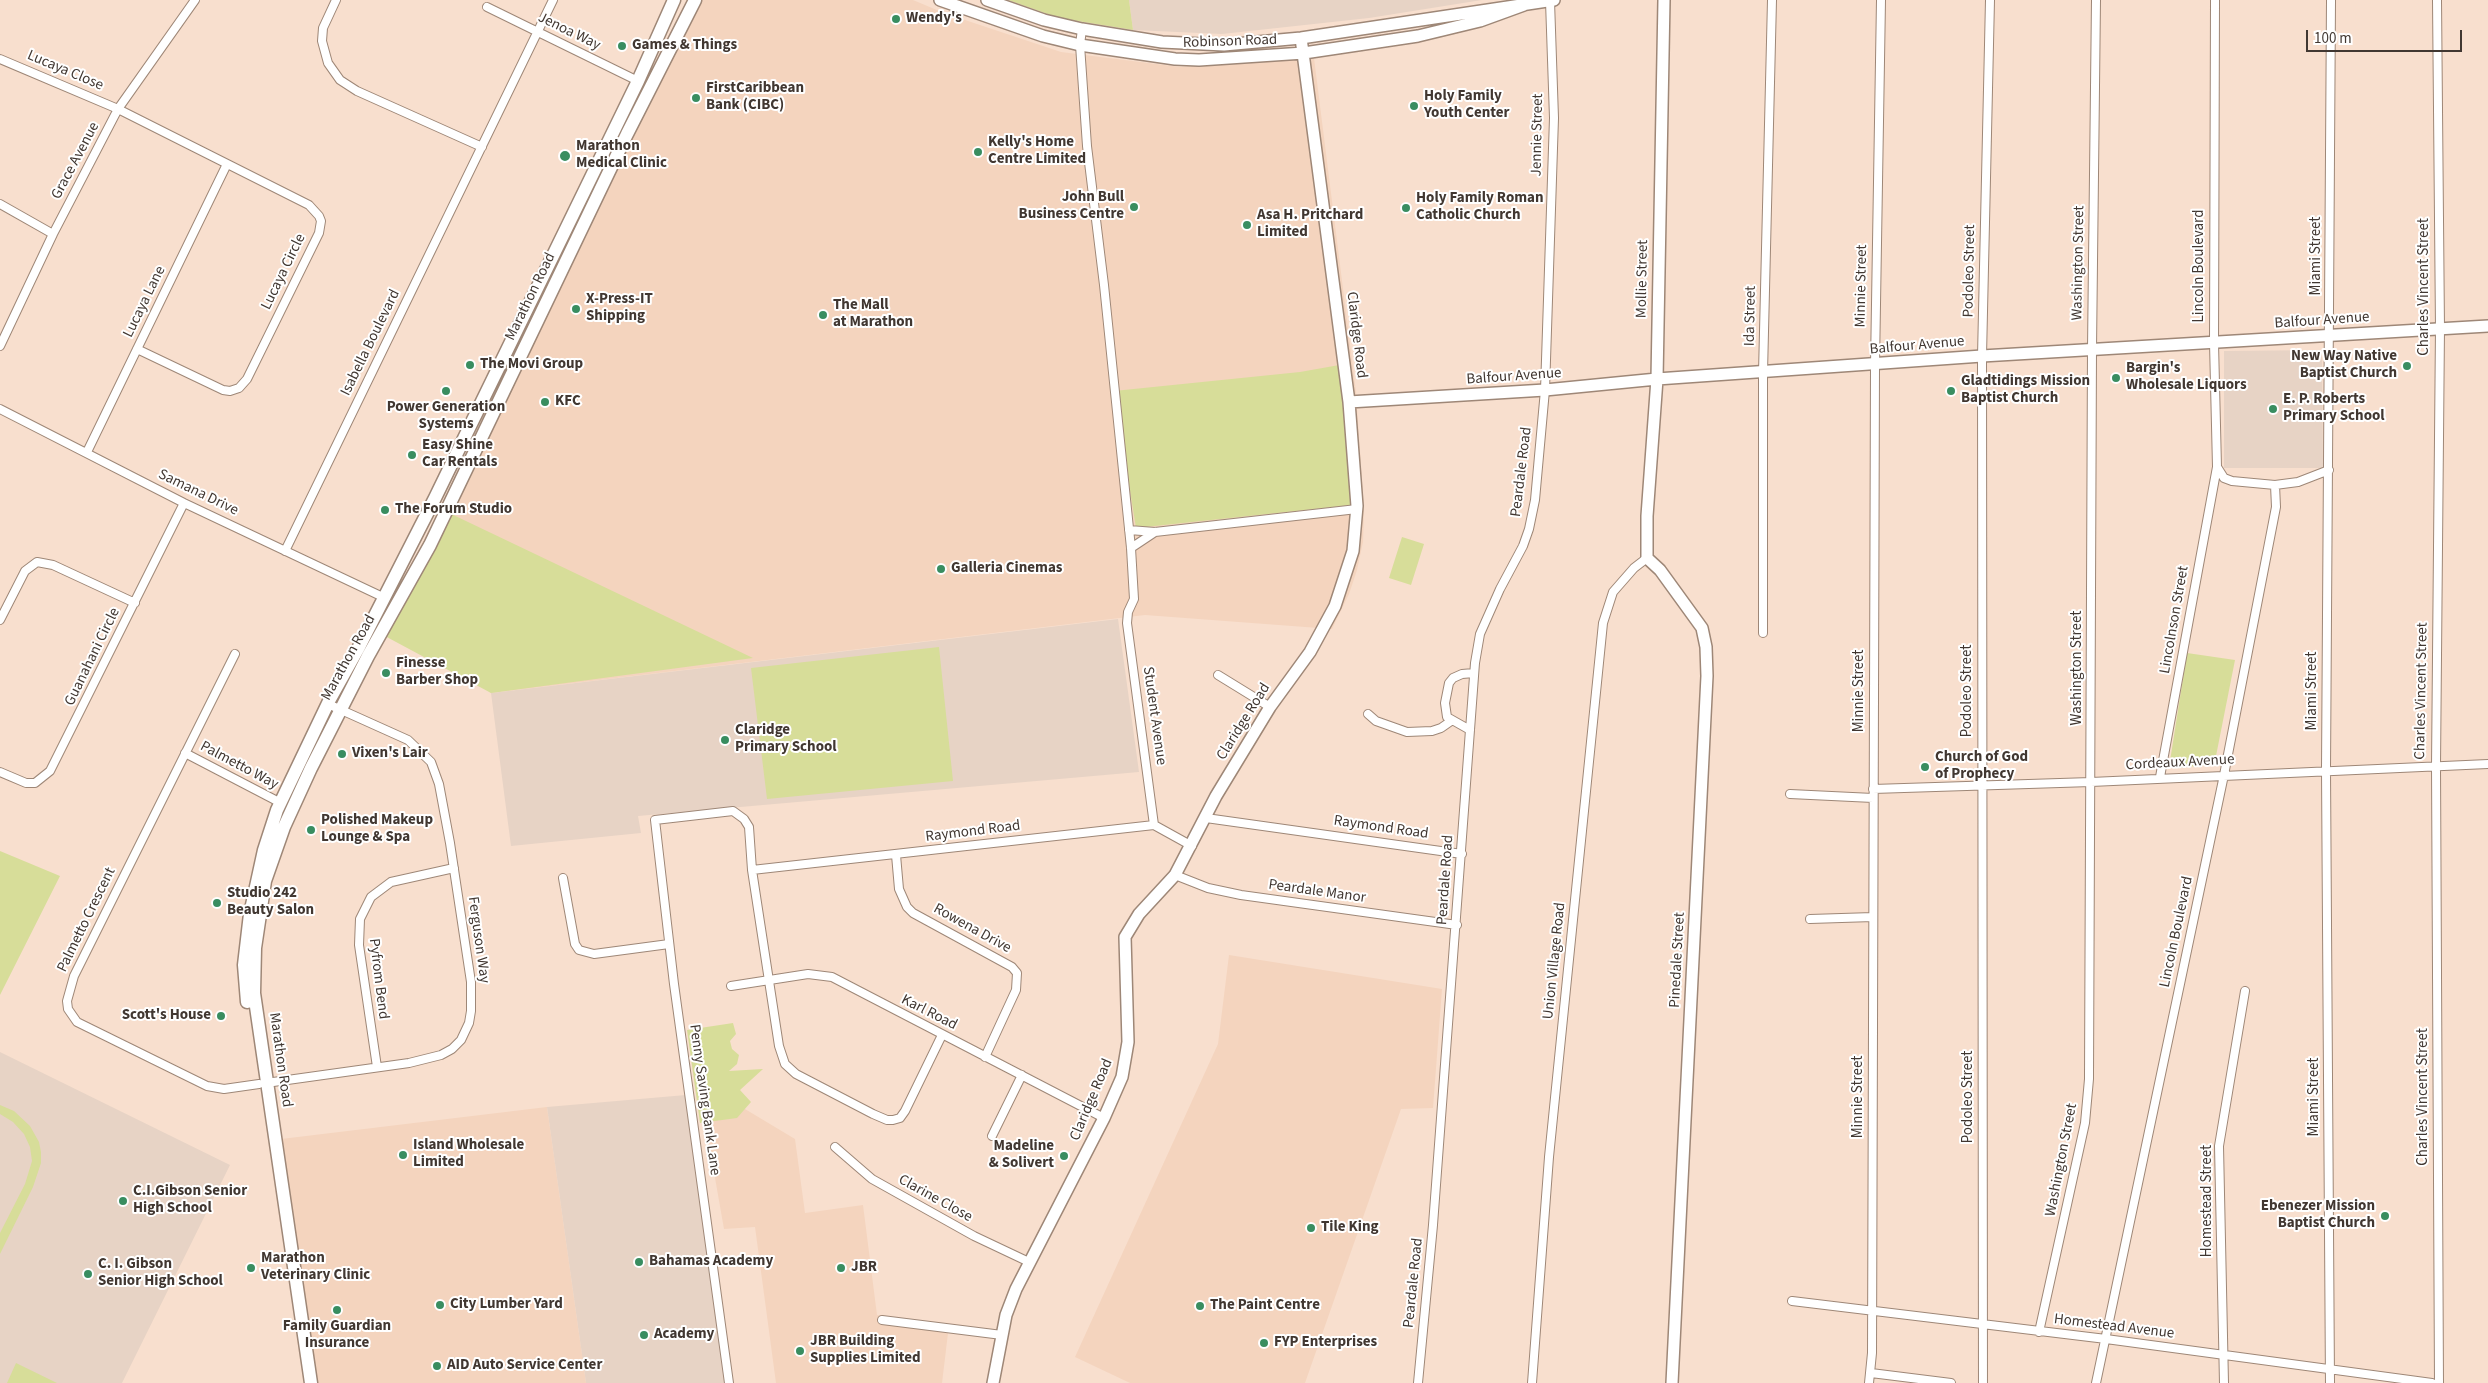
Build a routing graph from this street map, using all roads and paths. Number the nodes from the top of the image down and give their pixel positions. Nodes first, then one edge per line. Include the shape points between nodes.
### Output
1 (195, 0) edge
2 (336, 0) edge
3 (553, 0) edge
4 (674, 0) edge
5 (695, 0) edge
6 (940, 0) edge
7 (987, 0) edge
8 (1554, 0) edge
9 (1664, 0) edge
10 (1772, 0) edge
11 (1881, 0) edge
12 (1990, 0) edge
13 (2096, 0) edge
14 (2215, 0) edge
15 (2331, 0) edge
16 (2437, 0) edge
17 (1550, 1) edge
18 (1524, 5) junction
19 (487, 7) dead end
20 (1082, 29) junction
21 (538, 32) junction
22 (1301, 38) junction
23 (1080, 46) junction
24 (1304, 53) junction
25 (0, 59) edge
26 (638, 81) junction
27 (118, 109) junction
28 (482, 147) junction
29 (227, 164) junction
30 (0, 204) edge
31 (53, 234) junction
32 (2488, 326) edge
33 (2440, 328) junction
34 (2330, 336) junction
35 (2214, 343) junction
36 (0, 346) edge
37 (137, 349) junction
38 (2092, 349) junction
39 (1982, 356) junction
40 (1875, 365) junction
41 (1763, 373) junction
42 (1656, 379) junction
43 (1545, 390) junction
44 (1349, 402) junction
45 (0, 409) edge
46 (87, 452) junction
47 (2217, 467) junction
48 (2329, 470) junction
49 (2276, 485) junction
50 (184, 502) junction
51 (1357, 509) junction
52 (1129, 530) junction
53 (1155, 532) junction
54 (1132, 548) junction
55 (285, 550) junction
56 (1647, 558) junction
57 (385, 598) junction
58 (134, 603) junction
59 (0, 620) edge
60 (1763, 633) dead end
61 (234, 654) dead end
62 (1474, 673) junction
63 (1218, 675) dead end
64 (333, 706) junction
65 (1270, 707) junction
66 (1368, 714) dead end
67 (1451, 721) junction
68 (1470, 730) junction
69 (185, 753) junction
70 (2488, 764) edge
71 (2436, 766) junction
72 (2326, 771) junction
73 (0, 772) edge
74 (2224, 774) junction
75 (2160, 777) junction
76 (2091, 782) junction
77 (1981, 786) junction
78 (1873, 793) junction
79 (1790, 794) dead end
80 (281, 803) junction
81 (1206, 818) junction
82 (1154, 825) junction
83 (1192, 846) junction
84 (1462, 854) junction
85 (896, 855) junction
86 (454, 868) junction
87 (752, 870) junction
88 (1175, 875) junction
89 (564, 878) dead end
90 (1873, 917) junction
91 (1810, 919) dead end
92 (1457, 925) junction
93 (669, 944) junction
94 (768, 980) junction
95 (731, 986) dead end
96 (2246, 991) dead end
97 (942, 1035) junction
98 (985, 1057) junction
99 (376, 1067) junction
100 (1022, 1075) junction
101 (263, 1084) junction
102 (1104, 1118) junction
103 (992, 1136) dead end
104 (836, 1147) dead end
105 (1029, 1262) junction
106 (1792, 1301) dead end
107 (1872, 1312) junction
108 (882, 1320) dead end
109 (1983, 1325) junction
110 (2039, 1332) junction
111 (1002, 1335) junction
112 (2106, 1339) junction
113 (2224, 1356) junction
114 (2330, 1368) junction
115 (1871, 1372) junction
116 (303, 1383) edge
117 (311, 1383) edge
118 (729, 1383) edge
119 (993, 1383) edge
120 (1418, 1383) edge
121 (1532, 1383) edge
122 (1672, 1383) edge
123 (1869, 1383) edge
124 (1951, 1383) edge
125 (1983, 1383) edge
126 (2096, 1383) edge
127 (2224, 1383) edge
128 (2330, 1383) edge
129 (2432, 1383) edge
130 (2439, 1383) edge

1 - 27 street, Grace Avenue
2 - 28 street via 323,28 322,40 328,63 340,80 356,91
3 - 21 street, Isabella Boulevard
4 - 26 main road, Marathon Road
5 - 64 main road, Marathon Road via 627,134 430,545
6 - 23 street, Robinson Road
7 - 20 street, Robinson Road
8 - 17 street, Robinson Road
9 - 42 street, Mollie Street
10 - 41 street, Ida Street
11 - 40 street, Minnie Street
12 - 39 street, Podoleo Street
13 - 38 street, Washington Street
14 - 35 street, Lincoln Boulevard
15 - 34 street, Miami Street
16 - 33 street, Charles Vincent Street
17 - 18 street, Robinson Road
17 - 43 street, Jennie Street via 1554,118
18 - 22 street, Robinson Road
18 - 24 street, Robinson Road via 1449,29
19 - 21 street, Jenoa Way
20 - 22 street, Robinson Road via 1191,44 1224,45
20 - 23 street, Student Avenue
21 - 26 street, Jenoa Way
21 - 28 street, Isabella Boulevard
22 - 24 street, Claridge Road
23 - 24 street, Robinson Road via 1175,59
23 - 52 street, Student Avenue via 1087,146
24 - 44 street, Claridge Road
25 - 27 street, Lucaya Close
26 - 57 main road, Marathon Road
27 - 29 street, Lucaya Circle
27 - 31 street, Grace Avenue
28 - 55 street, Isabella Boulevard
29 - 37 street, Lucaya Lane
29 - 37 street, Lucaya Circle via 314,208 321,221 319,233 247,379 239,388 223,390
30 - 31 street
31 - 36 street, Grace Avenue
32 - 33 street, Balfour Avenue
33 - 34 street, Balfour Avenue
33 - 71 street, Charles Vincent Street
34 - 35 street, Balfour Avenue
34 - 48 street, Miami Street
35 - 38 street, Balfour Avenue
35 - 47 street, Lincoln Boulevard
37 - 46 street, Lucaya Lane
38 - 39 street, Balfour Avenue
38 - 76 street, Washington Street
39 - 40 street, Balfour Avenue
39 - 77 street, Podoleo Street
40 - 41 street, Balfour Avenue
40 - 78 street, Minnie Street
41 - 42 street, Balfour Avenue
41 - 60 street, Ida Street
42 - 43 street, Balfour Avenue
42 - 56 street, Mollie Street via 1646,516
43 - 44 street, Balfour Avenue
43 - 62 street, Peardale Road via 1530,529 1480,634
44 - 51 street, Claridge Road
45 - 46 street, Samana Drive
46 - 50 street, Samana Drive
47 - 49 street via 2224,478 2232,481
47 - 75 street, Lincolnson Street
48 - 49 street via 2298,482
48 - 72 street, Miami Street
49 - 74 street, Lincoln Boulevard via 2272,534
50 - 55 street, Samana Drive
50 - 58 street, Guanahani Circle
51 - 53 street
51 - 65 street, Claridge Road via 1353,551 1335,606 1310,652
52 - 53 street
52 - 54 street, Student Avenue
53 - 54 street
54 - 82 street, Student Avenue via 1134,599 1127,623
55 - 57 street, Samana Drive
56 - 121 street, Union Village Road via 1613,592 1603,623 1550,1147
56 - 122 street, Pinedale Street via 1660,570 1702,628 1707,676
57 - 64 main road, Marathon Road
58 - 59 street via 53,565 37,562 26,571
58 - 73 street, Guanahani Circle via 50,771 35,783 26,783
61 - 69 street, Palmetto Crescent
62 - 67 street via 1462,674 1449,683 1445,714
62 - 68 street, Peardale Road
63 - 65 street
64 - 80 main road, Marathon Road
64 - 86 street, Ferguson Way via 408,740 431,762 439,784
64 - 101 main road, Marathon Road via 273,857 262,898 254,974
65 - 81 street, Claridge Road
66 - 67 street via 1376,721 1407,732 1432,731
67 - 68 street
68 - 84 street, Peardale Road
69 - 80 street, Palmetto Way
69 - 101 street, Palmetto Crescent via 68,989 68,1009 84,1026 207,1086 224,1089
70 - 71 street, Cordeaux Avenue
71 - 72 street, Cordeaux Avenue
71 - 130 street, Charles Vincent Street
72 - 74 street, Cordeaux Avenue
72 - 114 street, Miami Street
74 - 75 street, Cordeaux Avenue
74 - 112 street, Lincoln Boulevard
75 - 76 street, Cordeaux Avenue
76 - 77 street, Cordeaux Avenue
76 - 110 street, Washington Street via 2086,1123
77 - 78 street, Cordeaux Avenue
77 - 109 street, Podoleo Street
78 - 79 street, Cordeaux Avenue
78 - 90 street, Minnie Street
80 - 101 main road, Marathon Road via 258,870 245,954 246,996
81 - 83 street, Claridge Road
81 - 84 street, Raymond Road
82 - 83 street
82 - 85 street, Raymond Road
83 - 88 street, Claridge Road
84 - 92 street, Peardale Road
85 - 87 street, Raymond Road
85 - 98 street, Rowena Drive via 899,889 913,913 1012,967 1016,974 1016,990
86 - 99 street, Pyfrom Bend via 390,882 371,897 360,919 359,945
86 - 99 street, Ferguson Way via 470,982 471,1011 466,1031 452,1049 441,1055
87 - 93 street, Penny Saving Bank Lane via 749,827 733,812 655,820
87 - 94 street
88 - 92 street, Peardale Manor via 1208,888 1241,895
88 - 102 street, Claridge Road via 1139,914 1125,937 1126,1061
89 - 93 street via 575,944 579,950 594,954
90 - 91 street
90 - 107 street, Minnie Street
92 - 120 street, Peardale Road
93 - 118 street, Penny Saving Bank Lane
94 - 95 street, Karl Road
94 - 97 street, Karl Road via 808,974 832,977
94 - 97 street via 785,1064 807,1080 887,1120 900,1118 905,1111
96 - 113 street, Homestead Street via 2219,1146
97 - 98 street, Karl Road
98 - 100 street, Karl Road
99 - 101 street, Ferguson Way
100 - 102 street, Karl Road
100 - 103 street
101 - 116 main road, Marathon Road
101 - 117 main road, Marathon Road
102 - 105 street, Claridge Road
104 - 105 street, Clarine Close via 872,1179 974,1236
105 - 111 street, Claridge Road via 1006,1315
106 - 107 street, Homestead Avenue
107 - 109 street, Homestead Avenue
107 - 115 street, Minnie Street
108 - 111 street
109 - 110 street, Homestead Avenue
109 - 125 street, Podoleo Street
110 - 112 street, Homestead Avenue
111 - 119 street, Claridge Road
112 - 113 street, Homestead Avenue
112 - 126 street, Lincoln Boulevard
113 - 114 street, Homestead Avenue
113 - 127 street, Homestead Street
114 - 128 street, Miami Street
114 - 129 street, Homestead Avenue
115 - 123 street, Minnie Street
115 - 124 street

